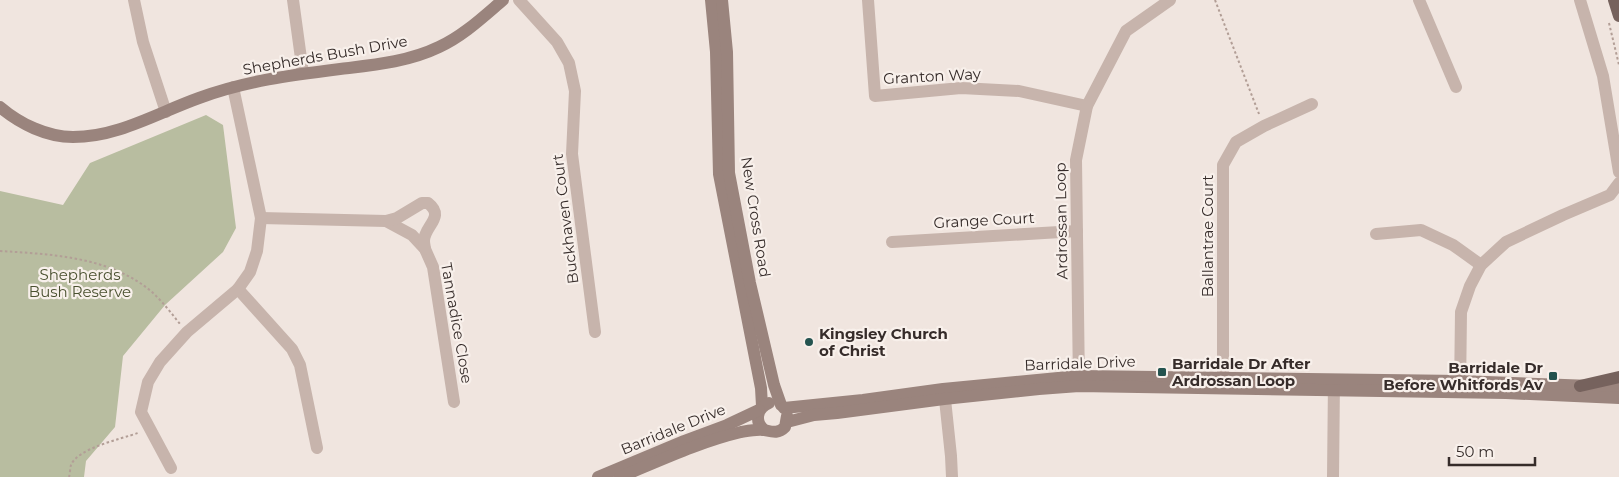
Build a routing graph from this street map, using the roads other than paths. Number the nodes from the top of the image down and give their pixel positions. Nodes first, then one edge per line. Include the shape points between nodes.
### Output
1 (134, 0) edge
2 (293, 0) edge
3 (504, 0) edge
4 (519, 0) edge
5 (711, 0) edge
6 (722, 0) edge
7 (868, 0) edge
8 (1170, 0) edge
9 (1419, 0) edge
10 (1580, 0) edge
11 (1614, 0) edge
12 (1614, 18) edge
13 (303, 74) junction
14 (234, 87) junction
15 (1456, 87) dead end
16 (1312, 104) dead end
17 (1087, 106) junction
18 (0, 107) edge
19 (166, 112) junction
20 (1619, 172) edge
21 (1619, 183) edge
22 (261, 218) junction
23 (386, 221) junction
24 (1077, 231) junction
25 (1376, 234) dead end
26 (892, 242) dead end
27 (425, 249) junction
28 (1481, 265) junction
29 (238, 289) junction
30 (595, 332) dead end
31 (1619, 377) edge
32 (1079, 381) junction
33 (1223, 383) junction
34 (1334, 384) junction
35 (1580, 386) junction
36 (1460, 387) junction
37 (1619, 387) edge
38 (944, 394) junction
39 (1619, 398) edge
40 (454, 402) dead end
41 (782, 406) junction
42 (761, 408) junction
43 (787, 422) junction
44 (764, 430) junction
45 (317, 448) dead end
46 (171, 468) dead end
47 (598, 477) edge
48 (620, 477) edge
49 (952, 477) edge
50 (1333, 477) edge

1 - 19 street via 143,42
2 - 13 street
3 - 13 street, Shepherds Bush Drive via 469,29 440,47 408,59
4 - 30 street, Buckhaven Court via 556,42 569,63 575,91 572,154
5 - 42 street, New Cross Road via 716,52 719,174 761,388
6 - 41 street, New Cross Road via 727,52 729,173 750,283
7 - 17 street, Granton Way via 875,96 961,88 1019,91
8 - 17 street, Ardrossan Loop via 1126,30
9 - 15 street
10 - 20 street via 1603,76
11 - 12 main road
13 - 14 street, Shepherds Bush Drive
14 - 19 street, Shepherds Bush Drive
14 - 22 street
16 - 33 street, Ballantrae Court via 1236,142 1223,165
17 - 24 street, Ardrossan Loop via 1076,160
18 - 19 street, Shepherds Bush Drive via 34,128 72,137 120,130
21 - 28 street via 1610,195 1506,242
22 - 23 street, Tannadice Close
22 - 29 street via 257,251 250,272
23 - 27 street, Tannadice Close via 412,235
23 - 27 street, Tannadice Close via 428,202 433,206 435,219 424,240
24 - 26 street, Grange Court
24 - 32 street, Ardrossan Loop
25 - 28 street via 1421,230 1453,245
27 - 40 street, Tannadice Close via 433,266
28 - 36 street via 1461,312
29 - 45 street via 292,349 300,365
29 - 46 street via 187,332 160,362 148,382 141,412
31 - 35 main road
32 - 33 street, Barridale Drive
32 - 38 street, Barridale Drive
33 - 34 street, Barridale Drive
34 - 36 street, Barridale Drive
34 - 50 street
35 - 36 street, Barridale Drive
35 - 37 street, Barridale Drive
36 - 39 street, Barridale Drive
38 - 41 street, Barridale Drive
38 - 43 street, Barridale Drive
38 - 49 street
41 - 42 street via 771,403
41 - 43 street via 787,412
42 - 44 street via 758,419
42 - 47 street, Barridale Drive via 728,425
43 - 44 street via 778,432
44 - 48 street, Barridale Drive via 742,432 710,442

